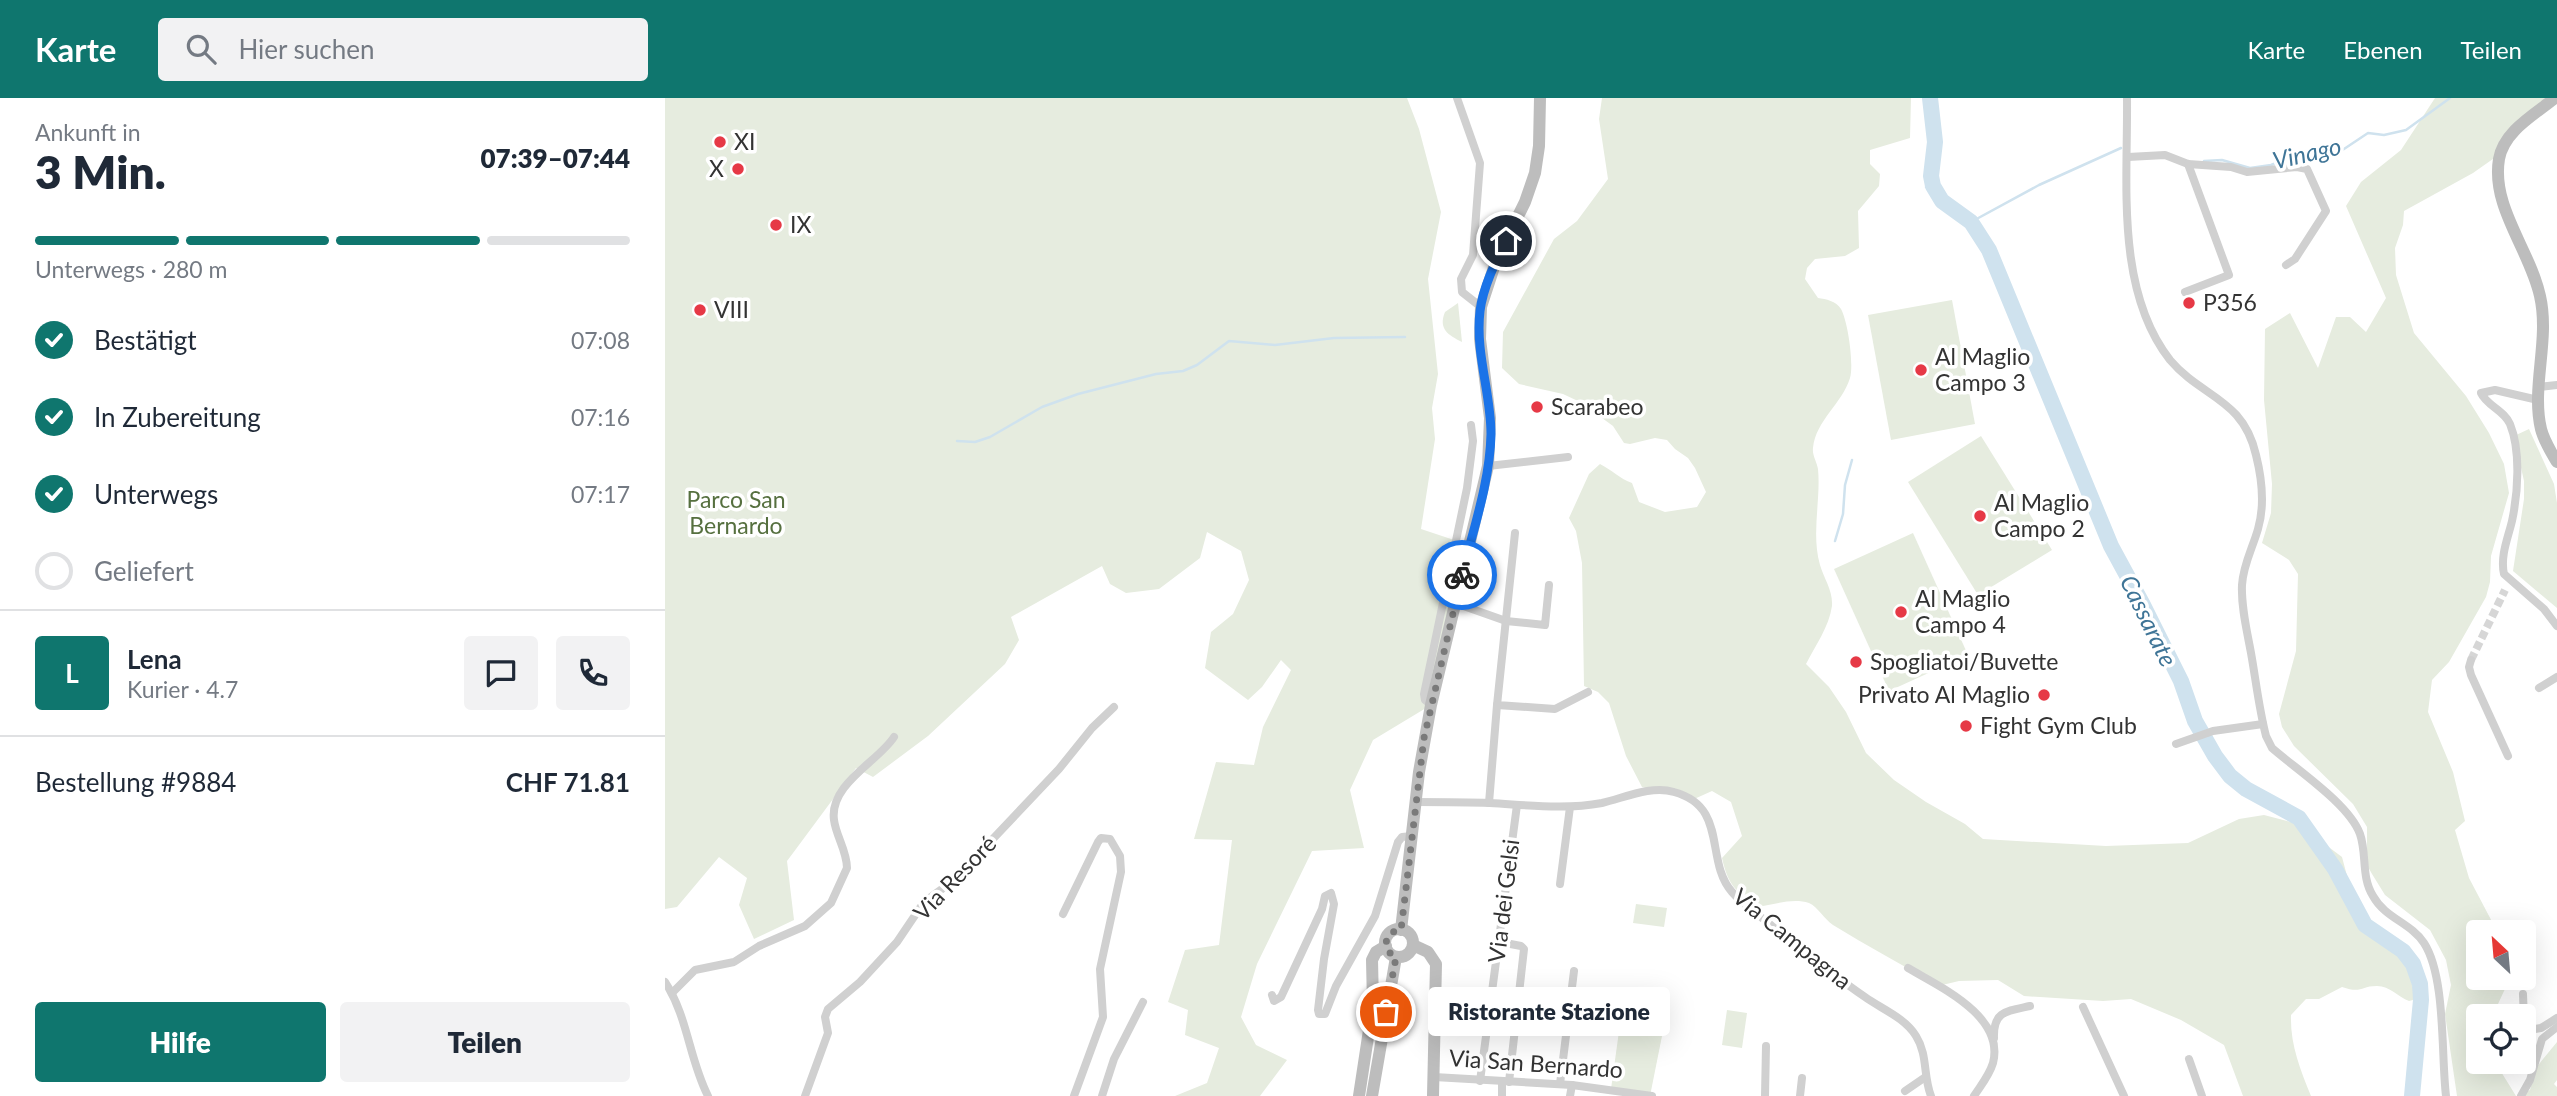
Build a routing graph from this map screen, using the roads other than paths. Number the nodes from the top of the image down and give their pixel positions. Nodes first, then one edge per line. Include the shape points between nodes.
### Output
1 (1457, 98) edge
2 (1540, 98) edge
3 (2127, 98) edge
4 (2555, 98) edge
5 (2128, 153) junction
6 (2188, 164) junction
7 (2286, 265) dead end
8 (2185, 292) dead end
9 (1481, 307) junction
10 (2557, 384) edge
11 (2539, 394) junction
12 (1471, 425) dead end
13 (1567, 457) dead end
14 (2557, 462) edge
15 (1488, 466) junction
16 (1515, 533) dead end
17 (2510, 581) junction
18 (1549, 585) dead end
19 (2505, 590) tunnel mouth
20 (1455, 603) junction
21 (1506, 621) junction
22 (2557, 626) edge
23 (2471, 660) tunnel mouth
24 (2557, 677) edge
25 (2539, 688) dead end
26 (1588, 692) dead end
27 (1431, 705) junction
28 (1497, 705) junction
29 (1114, 708) dead end
30 (2263, 724) junction
31 (894, 737) dead end
32 (2176, 744) dead end
33 (2508, 756) dead end
34 (1416, 802) junction
35 (1489, 803) junction
36 (1517, 805) junction
37 (1570, 807) junction
38 (1412, 836) junction
39 (1560, 884) dead end
40 (1063, 914) dead end
41 (1401, 930) junction
42 (1500, 942) junction
43 (1413, 945) junction
44 (1386, 946) junction
45 (1396, 957) junction
46 (1908, 968) dead end
47 (1574, 971) dead end
48 (665, 982) edge
49 (672, 992) junction
50 (2523, 994) dead end
51 (1272, 995) dead end
52 (1143, 1002) dead end
53 (2030, 1006) dead end
54 (2083, 1007) dead end
55 (2557, 1018) edge
56 (2557, 1027) edge
57 (1994, 1040) junction
58 (1766, 1046) dead end
59 (2189, 1059) dead end
60 (1434, 1077) junction
61 (1802, 1078) dead end
62 (1924, 1078) junction
63 (1481, 1081) junction
64 (1505, 1081) junction
65 (1560, 1084) junction
66 (1572, 1085) junction
67 (1905, 1091) dead end
68 (1613, 1093) edge
69 (708, 1096) edge
70 (805, 1096) edge
71 (1074, 1096) edge
72 (1102, 1096) edge
73 (1359, 1096) edge
74 (1372, 1096) edge
75 (1433, 1096) edge
76 (1502, 1096) edge
77 (1570, 1096) edge
78 (1651, 1096) edge
79 (1765, 1096) edge
80 (1800, 1096) edge
81 (1931, 1096) edge
82 (1974, 1096) edge
83 (2124, 1096) edge
84 (2202, 1096) edge
85 (2446, 1096) edge
86 (2521, 1096) edge

1 - 9 street via 1480,163 1473,255 1461,287
2 - 9 main road via 1535,173
3 - 5 street
4 - 11 main road via 2508,138 2498,173 2501,196 2540,294 2543,354
5 - 6 street via 2165,155
5 - 30 street via 2129,251 2154,332 2177,367 2241,419 2257,458 2261,513 2242,585
6 - 7 street via 2247,172 2307,169 2326,211 2295,259
6 - 8 street via 2229,275
9 - 15 main road via 1480,339 1491,432
10 - 11 street
11 - 14 main road via 2542,431
11 - 17 street via 2480,393 2506,417 2513,436 2517,496 2503,561
12 - 27 street via 1467,488 1424,694
13 - 15 street
15 - 20 main road
16 - 21 street
17 - 19 street
17 - 22 street
18 - 21 street via 1545,625
20 - 21 street
20 - 27 main road
21 - 28 street
23 - 33 street via 2471,675
24 - 25 street
26 - 28 street via 1555,709
27 - 34 main road
28 - 35 street
29 - 70 street, Via Resoré via 953,881 925,902 897,942 854,988 828,1009 828,1033
30 - 32 street via 2213,731
30 - 85 street via 2272,748 2350,816 2361,837 2372,895 2386,913 2418,935 2428,951 2439,1008
31 - 49 street via 855,774 835,805 834,820 847,868 825,910 799,929 734,962 695,970
34 - 35 street, Via Campagna
34 - 38 main road
35 - 36 street, Via Campagna
36 - 37 street, Via Campagna
36 - 42 street, Via dei Gelsi
37 - 39 street
37 - 62 street, Via Campagna via 1652,791 1673,791 1692,800 1706,814 1722,877 1734,895 1907,1025 1921,1047
38 - 41 main road
38 - 51 street via 1398,842 1378,908 1325,1014 1318,1010 1334,904 1331,893 1325,896 1281,997 1274,1000
40 - 71 street via 1098,842 1110,839 1120,856 1121,873 1100,969 1103,1017
41 - 43 main road via 1412,937
41 - 44 main road via 1389,934
42 - 63 street, Via dei Gelsi
42 - 64 street via 1524,948
43 - 45 main road via 1406,956
43 - 60 main road, Via San Bernardo via 1431,955 1436,964
44 - 45 main road
44 - 73 main road via 1372,960 1373,1004
45 - 74 main road
46 - 57 street via 1973,1008
47 - 65 street
48 - 49 street
49 - 69 street
50 - 55 street via 2529,1030
52 - 72 street via 1114,1059
53 - 57 street via 1997,1018
54 - 83 street
56 - 86 street via 2542,1039
57 - 82 street via 1990,1070
58 - 79 street
59 - 84 street
60 - 63 street, Via San Bernardo
60 - 75 main road
61 - 80 street
62 - 67 street
62 - 81 street, Via Campagna
63 - 64 street, Via San Bernardo
64 - 65 street, Via San Bernardo
64 - 76 street
65 - 66 street, Via San Bernardo
66 - 68 street, Via San Bernardo
66 - 77 street
68 - 78 street, Via San Bernardo

